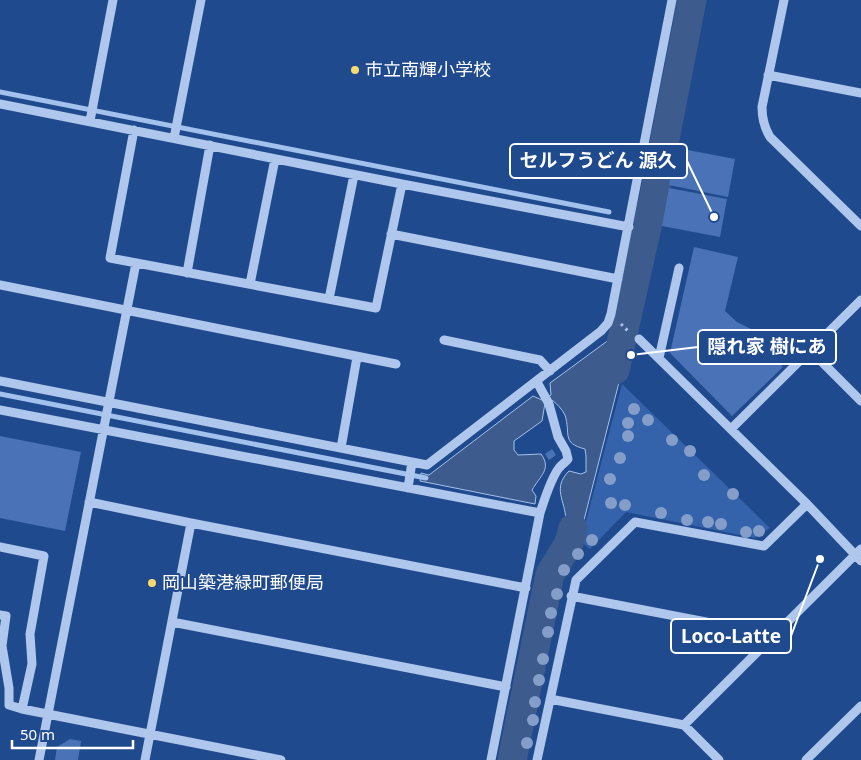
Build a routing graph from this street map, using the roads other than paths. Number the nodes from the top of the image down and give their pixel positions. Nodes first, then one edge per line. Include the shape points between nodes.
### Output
1 (113, 0) edge
2 (201, 0) edge
3 (672, 0) edge
4 (784, 0) edge
5 (768, 75) junction
6 (861, 93) edge
7 (0, 104) edge
8 (91, 114) junction
9 (134, 130) junction
10 (176, 130) junction
11 (210, 145) junction
12 (275, 158) junction
13 (354, 174) junction
14 (402, 184) junction
15 (861, 226) edge
16 (629, 227) junction
17 (392, 234) junction
18 (136, 264) junction
19 (679, 268) dead end
20 (187, 273) junction
21 (618, 279) junction
22 (250, 284) junction
23 (0, 285) edge
24 (329, 299) junction
25 (861, 300) edge
26 (126, 311) junction
27 (637, 338) road end
28 (444, 340) dead end
29 (810, 350) junction
30 (357, 357) junction
31 (660, 358) junction
32 (396, 364) dead end
33 (550, 371) junction
34 (0, 382) edge
35 (537, 382) junction
36 (861, 401) edge
37 (108, 406) junction
38 (0, 410) edge
39 (103, 426) junction
40 (731, 429) junction
41 (341, 448) junction
42 (411, 465) junction
43 (408, 484) junction
44 (89, 502) junction
45 (806, 504) junction
46 (540, 514) junction
47 (191, 523) junction
48 (0, 547) edge
49 (859, 555) edge
50 (526, 588) junction
51 (572, 596) junction
52 (0, 615) edge
53 (172, 622) junction
54 (774, 635) junction
55 (506, 687) junction
56 (550, 699) junction
57 (861, 706) edge
58 (22, 709) junction
59 (47, 714) junction
60 (684, 725) junction
61 (150, 734) junction
62 (39, 760) edge
63 (145, 760) edge
64 (281, 760) edge
65 (492, 760) edge
66 (537, 760) edge
67 (720, 760) edge
68 (806, 760) edge

1 - 8 street
2 - 10 street
3 - 16 street
4 - 5 street
5 - 6 street
5 - 15 street via 762,107 765,129
7 - 8 street
8 - 9 street
9 - 10 street
9 - 18 street via 110,258
10 - 11 street
11 - 12 street
11 - 20 street
12 - 13 street
12 - 22 street
13 - 14 street
13 - 24 street
14 - 16 street
14 - 17 street
16 - 21 street
17 - 21 street
17 - 24 street via 376,308
18 - 20 street
18 - 26 street
19 - 31 street
20 - 22 street
21 - 33 street via 608,323
22 - 24 street
23 - 26 street
25 - 29 street
26 - 30 street
26 - 37 street
27 - 31 street
28 - 33 street via 540,360
29 - 36 street
29 - 40 street
30 - 32 street
30 - 41 street
31 - 40 street
33 - 35 street
34 - 37 street
35 - 42 street via 427,465
35 - 46 street via 547,400 568,459 559,468
37 - 39 street
37 - 41 street
38 - 39 street
39 - 43 street
39 - 44 street
40 - 45 street
41 - 42 street
42 - 43 street
43 - 46 street
44 - 47 street
44 - 59 street
45 - 49 street
45 - 51 street via 764,546 635,522 576,580
46 - 50 street
47 - 50 street
47 - 53 street
48 - 58 street via 44,556 30,634 32,664
49 - 54 street
50 - 55 street
51 - 54 street
51 - 56 street
52 - 58 street via 6,616 2,646 9,705
53 - 55 street
53 - 61 street
54 - 60 street
55 - 65 street
56 - 60 street
56 - 66 street
57 - 68 street
58 - 59 street
59 - 61 street
59 - 62 street
60 - 67 street
61 - 63 street
61 - 64 street

